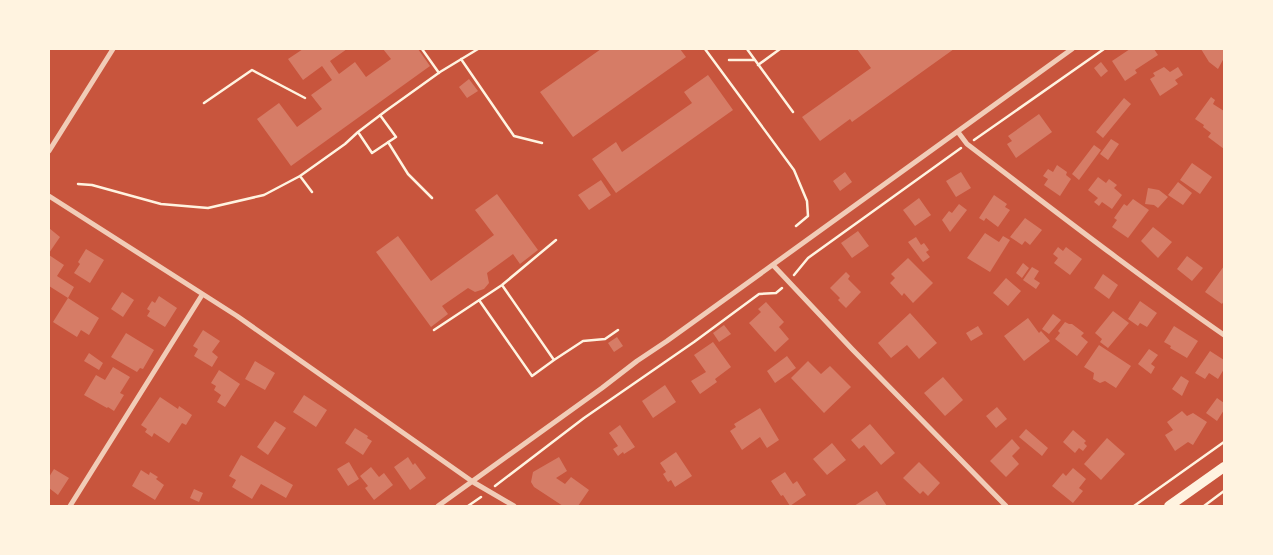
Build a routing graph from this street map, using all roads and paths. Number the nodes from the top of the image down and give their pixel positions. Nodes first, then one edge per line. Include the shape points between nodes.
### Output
1 (113, 49) edge
2 (422, 49) edge
3 (478, 49) edge
4 (706, 49) edge
5 (747, 49) edge
6 (780, 49) edge
7 (1072, 49) edge
8 (461, 59) junction
9 (729, 60) dead end
10 (755, 60) junction
11 (758, 65) junction
12 (439, 73) junction
13 (306, 98) dead end
14 (204, 103) dead end
15 (793, 112) dead end
16 (380, 115) junction
17 (358, 132) junction
18 (958, 132) junction
19 (388, 142) junction
20 (542, 143) dead end
21 (49, 151) edge
22 (300, 176) junction
23 (78, 184) dead end
24 (312, 192) dead end
25 (49, 196) edge
26 (432, 198) dead end
27 (796, 226) dead end
28 (556, 240) dead end
29 (773, 265) junction
30 (502, 285) junction
31 (202, 295) junction
32 (479, 300) junction
33 (434, 330) dead end
34 (618, 330) dead end
35 (1224, 335) edge
36 (554, 360) junction
37 (1224, 442) edge
38 (1224, 467) edge
39 (473, 482) junction
40 (1224, 491) edge
41 (70, 506) edge
42 (438, 506) edge
43 (514, 506) edge
44 (1006, 506) edge
45 (1134, 506) edge
46 (1169, 506) edge
47 (1204, 506) edge

1 - 21 street
2 - 12 path
3 - 8 path
4 - 27 path via 794,170 807,201 808,216
5 - 10 path
6 - 11 path
7 - 18 street
8 - 12 path
8 - 20 path via 514,136
9 - 10 path
10 - 11 path
11 - 15 path
12 - 16 path
13 - 14 path via 252,70
16 - 17 path
16 - 19 path via 396,137
17 - 19 path via 372,153
17 - 22 path
18 - 29 street
18 - 35 street via 967,144 1155,287
19 - 26 path via 408,174
22 - 23 path via 264,194 208,208 161,204 92,184
22 - 24 path
25 - 31 street
28 - 30 path
29 - 39 street
29 - 44 street
30 - 32 path
30 - 36 path
31 - 39 street via 237,316
31 - 41 street
32 - 33 path
32 - 36 path via 532,376
34 - 36 path via 604,339 583,341
37 - 45 path
38 - 46 main road
39 - 42 street
39 - 43 street
40 - 47 path

